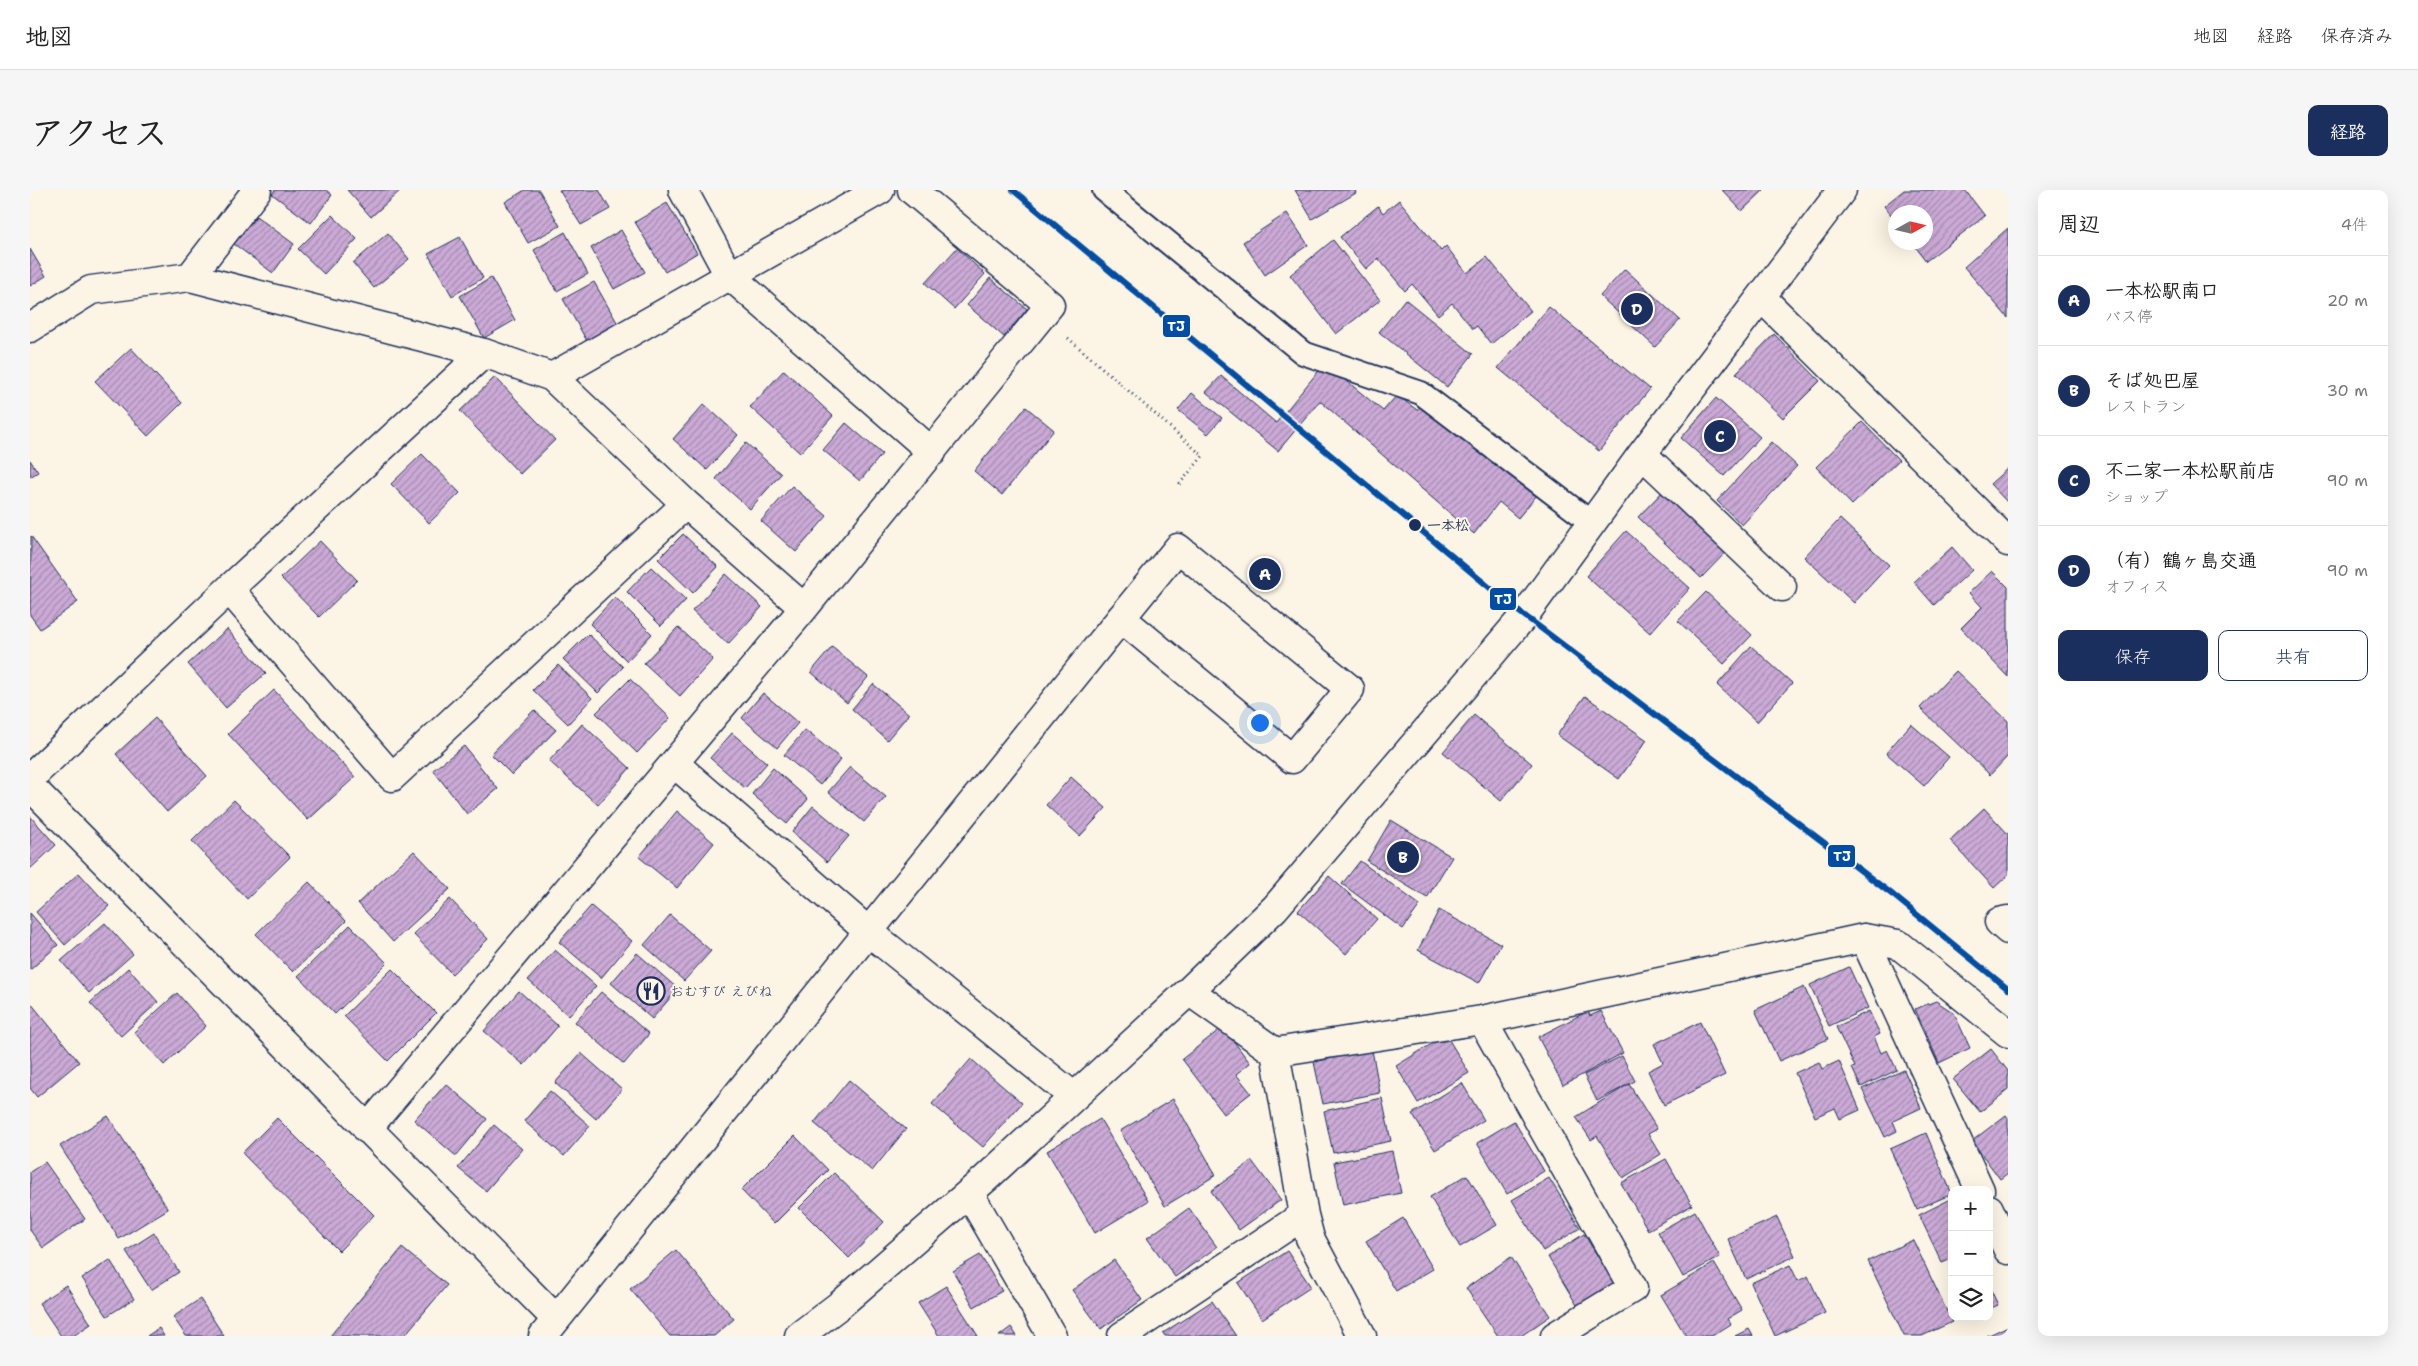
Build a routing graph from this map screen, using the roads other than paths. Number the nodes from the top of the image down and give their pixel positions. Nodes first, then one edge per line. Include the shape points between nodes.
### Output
1 (257, 190) edge
2 (683, 190) edge
3 (880, 190) edge
4 (912, 190) edge
5 (1104, 190) edge
6 (1842, 190) edge
7 (729, 275) junction
8 (190, 277) junction
9 (1761, 297) junction
10 (30, 328) edge
11 (484, 353) junction
12 (552, 377) junction
13 (932, 452) junction
14 (1642, 454) junction
15 (686, 504) junction
16 (1592, 523) junction
17 (2008, 542) edge
18 (1782, 587) dead end
19 (229, 589) junction
20 (804, 608) junction
21 (1121, 618) junction
22 (674, 763) junction
23 (30, 778) edge
24 (30, 786) edge
25 (2008, 920) edge
26 (2008, 930) edge
27 (869, 932) junction
28 (1864, 938) junction
29 (1189, 991) junction
30 (1482, 1020) junction
31 (2008, 1033) edge
32 (1274, 1052) junction
33 (1073, 1096) junction
34 (367, 1129) junction
35 (1978, 1186) edge
36 (969, 1193) junction
37 (1304, 1215) junction
38 (1993, 1218) edge
39 (2008, 1250) edge
40 (550, 1328) edge
41 (799, 1336) edge
42 (1052, 1336) edge
43 (1122, 1336) edge
44 (1362, 1336) edge
45 (1554, 1336) edge

1 - 8 street
2 - 7 street
3 - 7 street
4 - 13 street via 1050,304
5 - 16 lane via 1303,353 1421,393
6 - 9 street
7 - 12 street
7 - 13 street
8 - 10 street via 91,290
8 - 11 street
9 - 14 street
9 - 17 street
11 - 12 street
11 - 19 street
12 - 15 street
13 - 20 street
14 - 16 street
14 - 18 street
15 - 19 street via 392,777
15 - 20 street
16 - 29 street via 1524,616 1281,900
19 - 23 street
20 - 22 street
21 - 21 street via 1178,548 1350,689 1292,759
21 - 27 street
22 - 27 street
22 - 34 street
24 - 34 street
25 - 26 street via 1999,922
27 - 33 street
27 - 40 street
28 - 30 street
28 - 31 street via 1898,944
28 - 35 street
29 - 32 street
29 - 33 street
30 - 32 street
30 - 45 street via 1633,1288
32 - 37 street
33 - 36 street
34 - 40 street
36 - 41 street via 841,1304
36 - 42 street
37 - 43 street
37 - 44 street via 1310,1238
38 - 39 street

